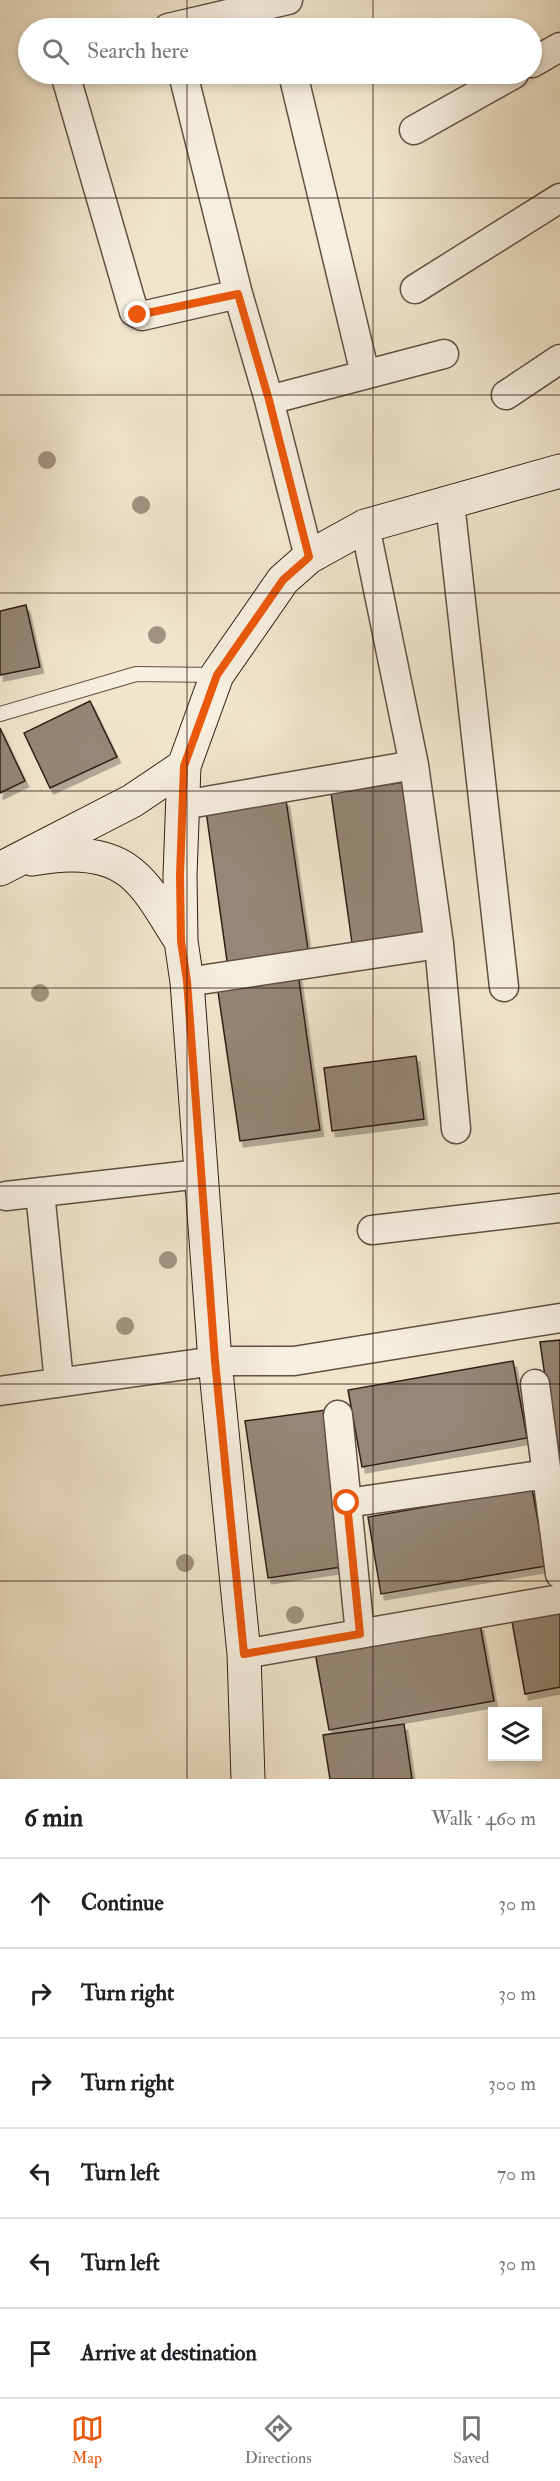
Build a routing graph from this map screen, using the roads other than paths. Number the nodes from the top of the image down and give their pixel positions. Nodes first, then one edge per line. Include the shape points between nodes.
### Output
1 (282, 11) edge
2 (216, 18) edge
3 (560, 47) edge
4 (542, 57) edge
5 (68, 84) edge
6 (186, 84) edge
7 (295, 84) edge
8 (496, 84) edge
9 (414, 130) dead end
10 (560, 198) edge
11 (415, 289) dead end
12 (238, 294) junction
13 (444, 354) dead end
14 (560, 359) edge
15 (365, 374) junction
16 (506, 394) dead end
17 (269, 400) junction
18 (560, 471) edge
19 (450, 503) junction
20 (365, 526) junction
21 (309, 557) junction
22 (217, 675) junction
23 (0, 714) edge
24 (414, 765) junction
25 (184, 766) junction
26 (183, 805) junction
27 (8, 865) edge
28 (181, 941) junction
29 (439, 944) junction
30 (187, 981) junction
31 (504, 987) dead end
32 (456, 1129) dead end
33 (200, 1174) junction
34 (39, 1192) junction
35 (6, 1196) dead end
36 (560, 1208) edge
37 (372, 1230) dead end
38 (560, 1318) edge
39 (215, 1361) junction
40 (59, 1382) junction
41 (535, 1384) dead end
42 (0, 1390) edge
43 (338, 1415) dead end
44 (547, 1474) junction
45 (347, 1503) junction
46 (560, 1574) edge
47 (560, 1599) edge
48 (360, 1634) junction
49 (244, 1654) junction
50 (248, 1779) edge

1 - 2 street
3 - 4 street
5 - 12 street via 134,312 142,316
6 - 12 street
7 - 15 street
8 - 9 street
10 - 11 street
12 - 17 street
13 - 15 street
14 - 16 street
15 - 17 street
17 - 21 street
18 - 19 street
19 - 20 street
19 - 31 street
20 - 21 street
20 - 24 street
21 - 22 street via 283,580
22 - 23 lane via 136,674
22 - 25 street
24 - 26 street
24 - 29 street
25 - 26 street
25 - 27 street via 132,801
26 - 28 street
27 - 28 street via 51,855 113,861 132,873
28 - 30 street
29 - 30 street
29 - 32 street
30 - 33 street
33 - 34 street
33 - 39 street
34 - 35 street
34 - 40 street
36 - 37 street
38 - 39 street via 294,1361
39 - 40 street
39 - 49 street
40 - 42 street
41 - 44 street
43 - 45 street
44 - 45 street
44 - 46 street
45 - 48 street
47 - 48 street
48 - 49 street
49 - 50 street

